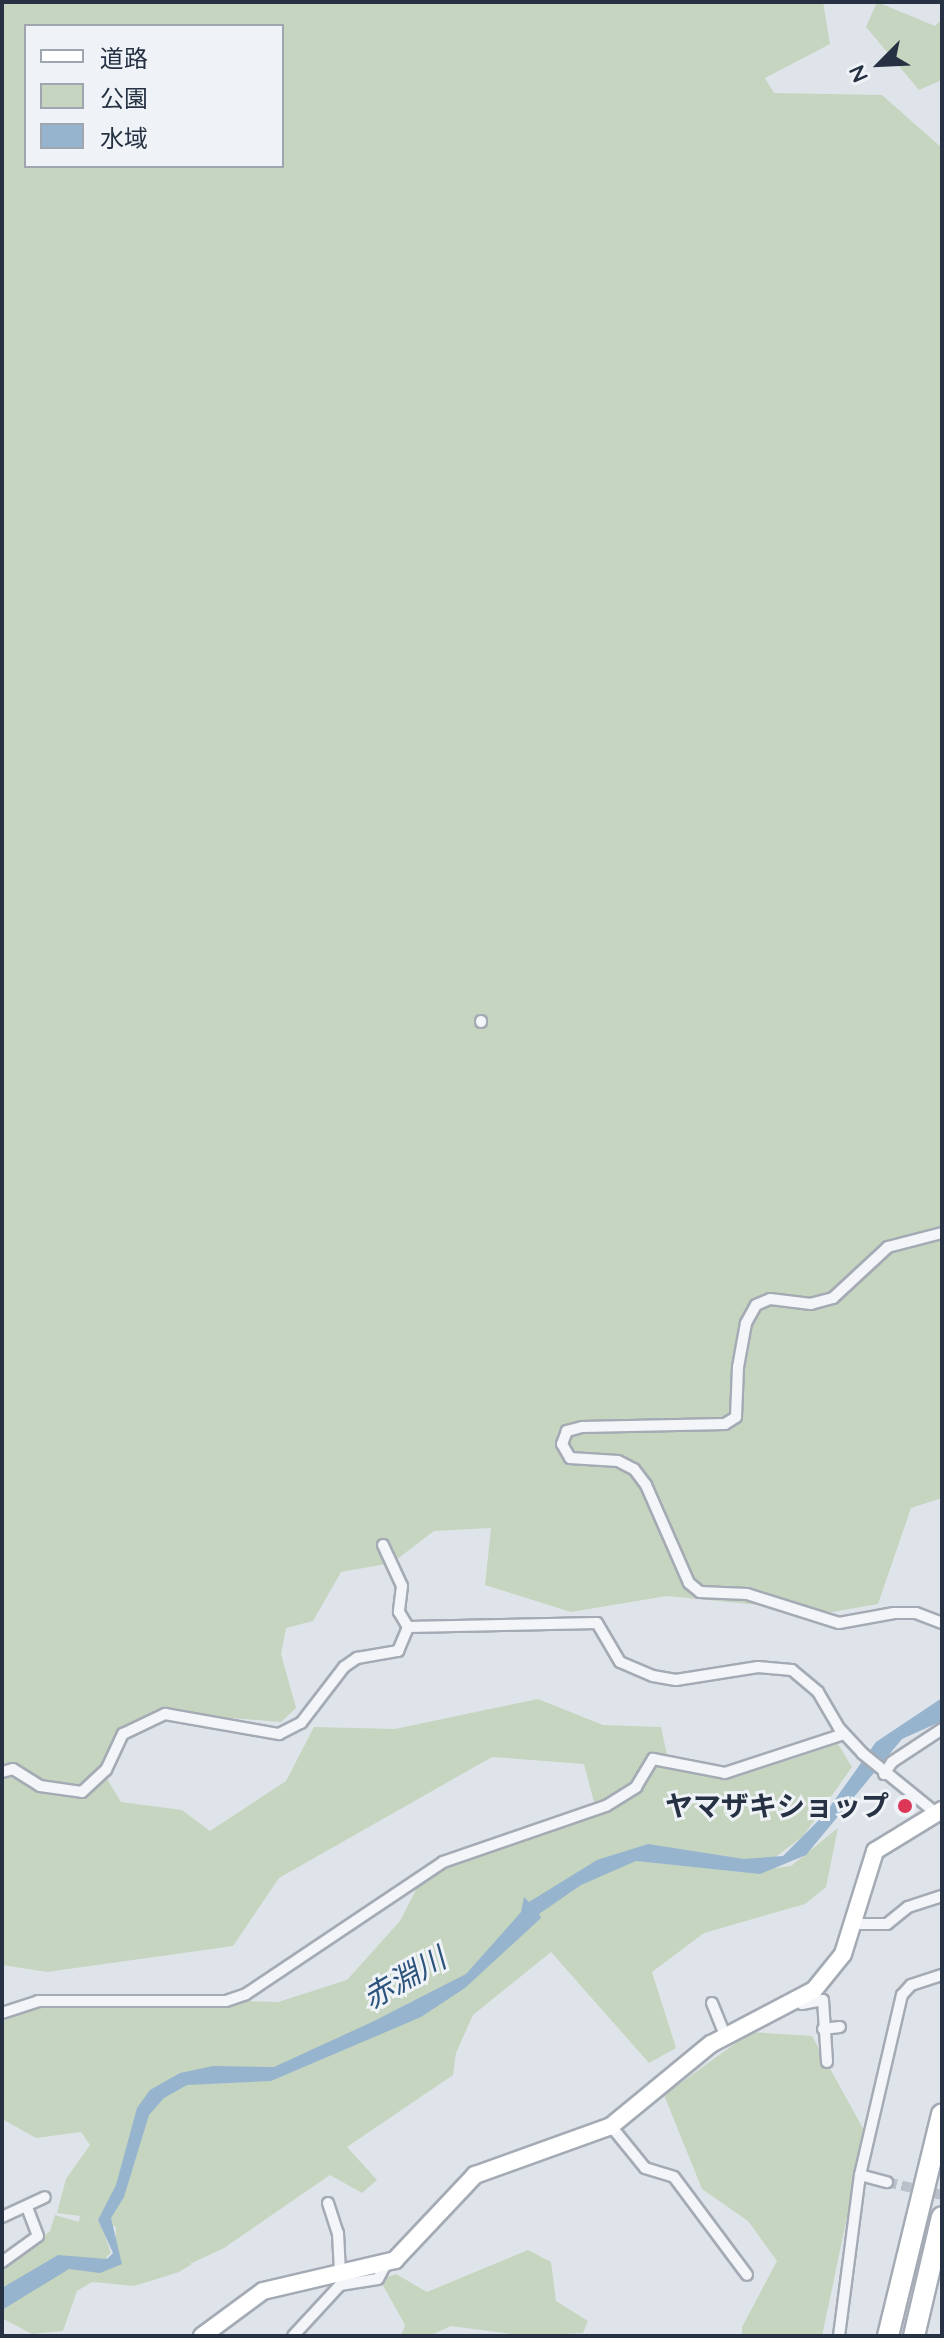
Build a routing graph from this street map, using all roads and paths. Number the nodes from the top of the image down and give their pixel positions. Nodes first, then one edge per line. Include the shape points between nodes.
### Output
1 (942, 1233) edge
2 (383, 1545) dead end
3 (942, 1623) edge
4 (408, 1627) junction
5 (942, 1729) edge
6 (844, 1734) junction
7 (881, 1771) junction
8 (2, 1772) edge
9 (939, 1812) edge
10 (942, 1896) edge
11 (855, 1924) junction
12 (942, 1975) edge
13 (797, 1999) junction
14 (712, 2003) dead end
15 (2, 2013) edge
16 (840, 2027) dead end
17 (823, 2029) junction
18 (725, 2035) junction
19 (827, 2062) dead end
20 (942, 2115) edge
21 (611, 2126) junction
22 (860, 2175) junction
23 (887, 2182) tunnel mouth
24 (45, 2197) dead end
25 (328, 2203) dead end
26 (27, 2207) junction
27 (2, 2217) edge
28 (942, 2217) edge
29 (2, 2262) edge
30 (386, 2264) junction
31 (340, 2273) junction
32 (747, 2275) dead end
33 (202, 2336) edge
34 (293, 2336) edge
35 (839, 2336) edge
36 (888, 2336) edge
37 (914, 2336) edge

1 - 3 street via 888,1247 833,1298 811,1304 770,1299 756,1305 746,1323 738,1367 736,1417 725,1424 582,1427 567,1431 562,1444 570,1458 618,1461 634,1469 689,1583 700,1592 747,1594 839,1623 894,1613 916,1613
2 - 4 street via 402,1586 399,1612
4 - 6 street via 597,1623 620,1662 653,1676 676,1680 758,1667 792,1670 818,1692
4 - 8 street via 398,1651 357,1658 344,1667 301,1723 279,1734 165,1714 123,1734 106,1770 82,1792 40,1786 13,1769
5 - 7 street
6 - 7 street
6 - 15 street via 725,1773 653,1759 636,1787 606,1806 443,1862 246,1994 226,2001 38,2001
7 - 9 street
9 - 11 main road via 875,1851
10 - 11 street via 908,1907 887,1924
11 - 13 main road via 829,1977
12 - 22 street via 911,1985 902,1995
13 - 17 street via 802,2004 823,2000
13 - 18 main road
14 - 18 street
16 - 17 street
17 - 19 street
18 - 21 main road
20 - 36 highway
21 - 30 main road via 475,2175 413,2246
21 - 32 street via 645,2168 674,2177
22 - 23 street
22 - 35 street
24 - 26 street
25 - 31 street via 338,2233
26 - 27 street
26 - 29 street via 38,2236
28 - 37 highway
30 - 31 main road
30 - 34 street via 378,2279 340,2285
31 - 33 main road via 263,2291

